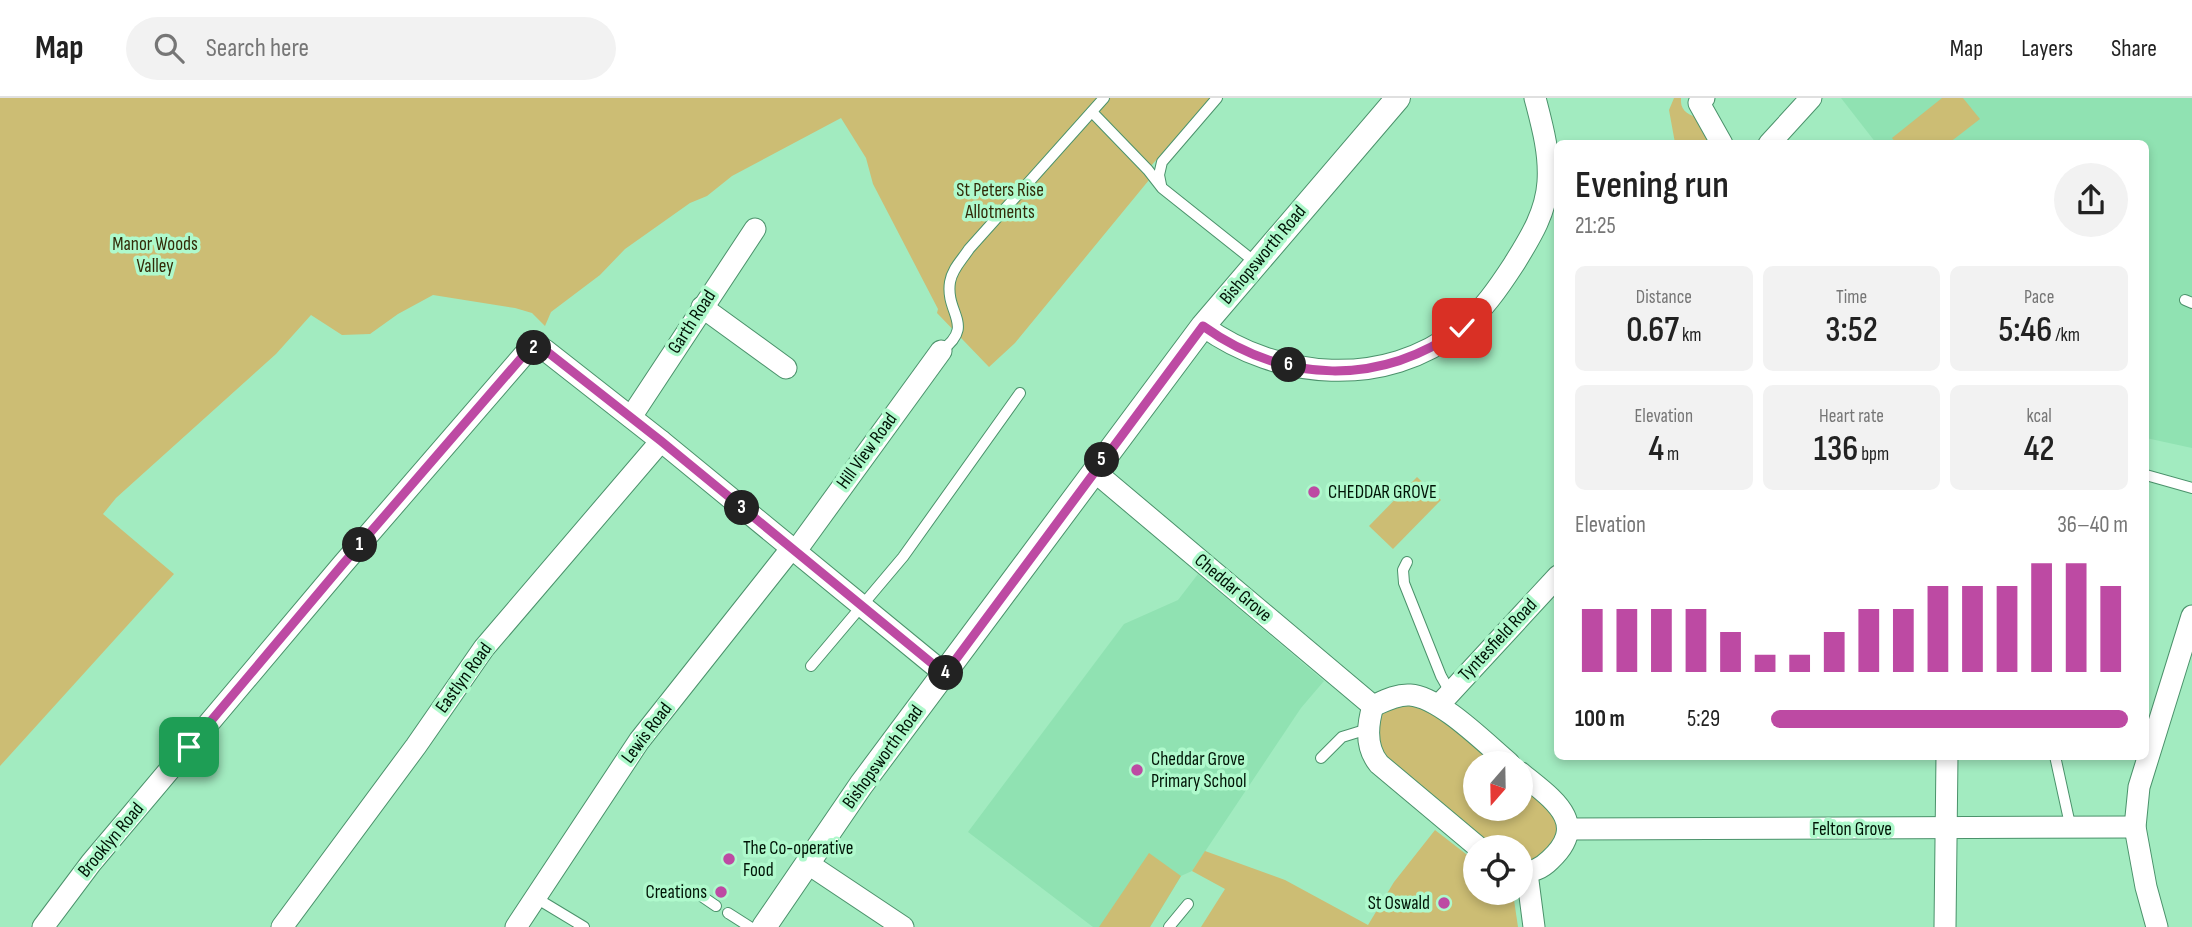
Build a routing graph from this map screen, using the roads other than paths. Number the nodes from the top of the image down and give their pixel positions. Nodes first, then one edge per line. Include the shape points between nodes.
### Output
1 (1104, 98) edge
2 (1217, 98) edge
3 (1398, 98) edge
4 (1535, 98) edge
5 (1704, 98) edge
6 (1811, 98) edge
7 (1092, 112) junction
8 (1720, 140) edge
9 (1773, 140) edge
10 (1162, 188) junction
11 (755, 229) dead end
12 (1255, 262) junction
13 (702, 307) junction
14 (1203, 326) junction
15 (940, 351) joint
16 (786, 368) dead end
17 (1020, 393) dead end
18 (631, 417) junction
19 (661, 441) junction
20 (1094, 471) junction
21 (2149, 476) edge
22 (2192, 488) edge
23 (793, 550) junction
24 (1407, 562) dead end
25 (1554, 580) edge
26 (862, 606) junction
27 (2192, 616) edge
28 (811, 666) dead end
29 (945, 674) junction
30 (1444, 698) junction
31 (1373, 706) junction
32 (1368, 729) junction
33 (1497, 751) edge
34 (2149, 755) edge
35 (1321, 758) dead end
36 (1947, 760) edge
37 (2056, 760) edge
38 (2147, 760) edge
39 (1533, 784) edge
40 (2135, 827) junction
41 (1569, 829) junction
42 (1946, 829) junction
43 (2071, 829) junction
44 (1464, 835) edge
45 (807, 863) junction
46 (1533, 869) edge
47 (694, 891) dead end
48 (536, 898) junction
49 (1188, 904) dead end
50 (1530, 905) edge
51 (716, 906) dead end
52 (728, 913) dead end
53 (44, 927) edge
54 (282, 927) edge
55 (516, 927) edge
56 (583, 927) edge
57 (750, 927) edge
58 (764, 927) edge
59 (903, 927) edge
60 (1169, 927) edge
61 (1534, 927) edge
62 (1945, 927) edge
63 (2157, 927) edge

1 - 7 lane
2 - 10 lane via 1162,162
3 - 12 street, Bishopsworth Road
4 - 14 street via 1548,162 1548,184 1535,230 1503,282 1447,339 1409,359 1372,369 1327,371 1250,353
5 - 8 street via 1699,103
6 - 9 street
7 - 10 lane
7 - 15 lane via 954,271 950,284 958,328 953,342
10 - 12 lane
11 - 13 street, Garth Road
12 - 14 street, Bishopsworth Road
13 - 16 street
13 - 18 street, Garth Road
14 - 20 street, Bishopsworth Road
15 - 23 street, Hill View Road
17 - 26 lane via 903,557
18 - 19 street
18 - 53 street, Brooklyn Road via 540,347 529,349 91,863
19 - 23 street
19 - 54 street, Eastlyn Road via 484,648
20 - 29 street, Bishopsworth Road
20 - 31 street, Cheddar Grove
21 - 22 lane
23 - 26 street
23 - 48 street, Lewis Road via 639,741
24 - 30 lane via 1405,583 1441,676
25 - 30 street, Tyntesfield Road
26 - 28 lane
26 - 29 street
27 - 34 street
29 - 45 street, Bishopsworth Road
30 - 31 street via 1406,694
30 - 33 street
31 - 32 street
32 - 35 lane via 1342,737
32 - 44 street via 1372,755 1379,764
36 - 42 street
37 - 43 lane
38 - 40 street
39 - 41 street via 1564,812
40 - 43 street, Felton Grove
40 - 63 street
41 - 42 street, Felton Grove
41 - 46 street via 1558,853
42 - 43 street, Felton Grove
42 - 62 street
45 - 58 street, Bishopsworth Road
45 - 59 street
47 - 51 lane
48 - 55 street, Lewis Road
48 - 56 lane
49 - 60 lane
50 - 61 street
52 - 57 lane

